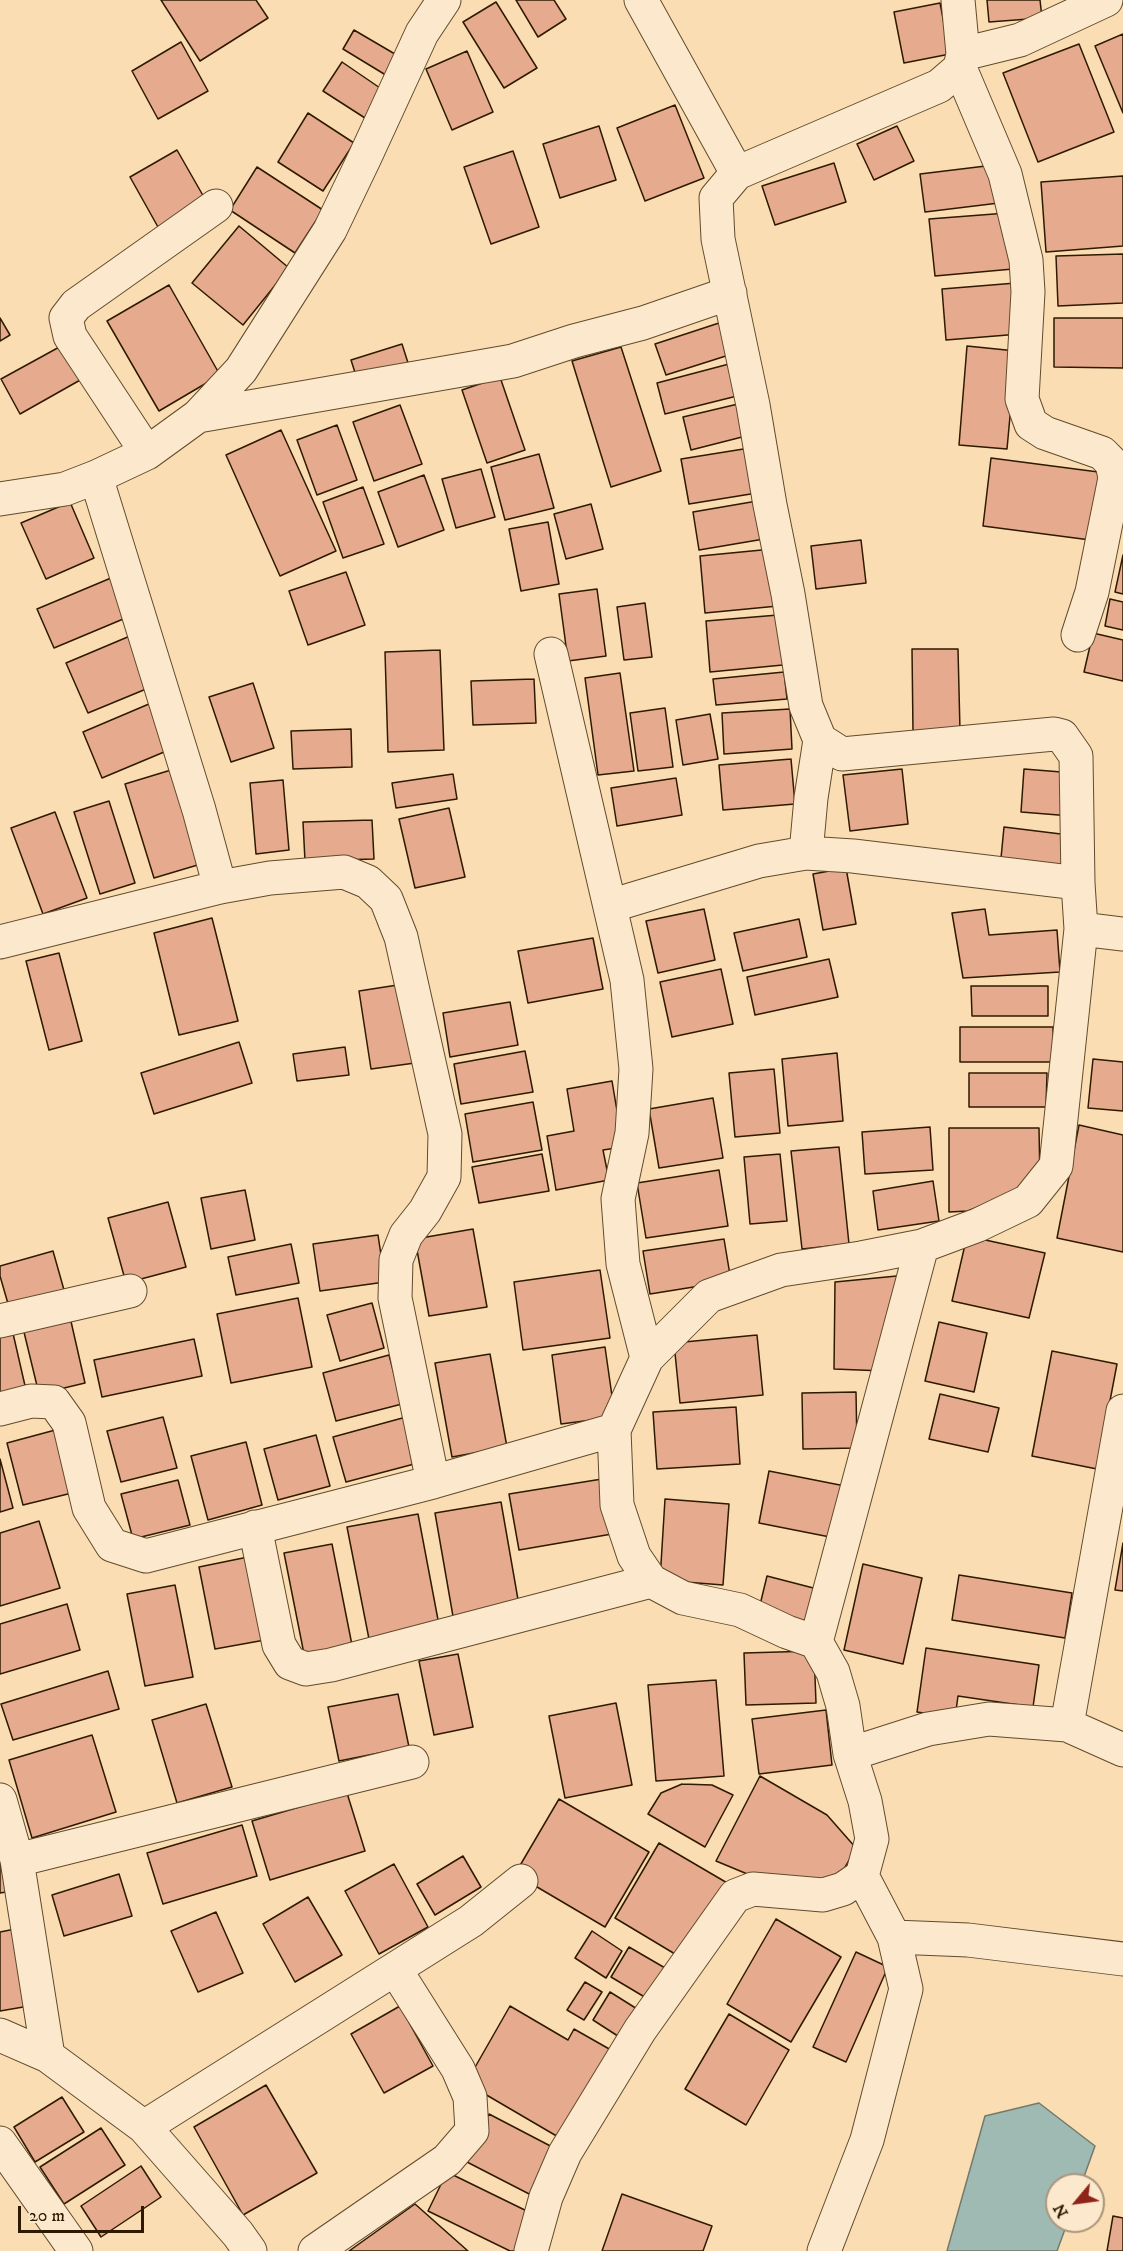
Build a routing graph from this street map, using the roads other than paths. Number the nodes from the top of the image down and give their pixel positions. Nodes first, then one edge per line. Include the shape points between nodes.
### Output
1 (444, 0) edge
2 (641, 0) edge
3 (958, 0) edge
4 (1106, 0) edge
5 (962, 61) junction
6 (737, 173) junction
7 (216, 206) dead end
8 (730, 293) junction
9 (198, 417) junction
10 (147, 453) junction
11 (96, 477) junction
12 (0, 499) edge
13 (1078, 635) dead end
14 (551, 654) dead end
15 (820, 740) junction
16 (806, 853) junction
17 (1078, 883) junction
18 (220, 886) junction
19 (610, 906) junction
20 (1081, 929) junction
21 (1123, 934) edge
22 (0, 942) edge
23 (922, 1246) junction
24 (130, 1291) dead end
25 (0, 1321) edge
26 (647, 1358) junction
27 (0, 1409) edge
28 (1123, 1411) edge
29 (614, 1430) junction
30 (433, 1482) junction
31 (255, 1527) junction
32 (651, 1581) junction
33 (816, 1642) junction
34 (1066, 1725) junction
35 (1123, 1750) edge
36 (850, 1755) junction
37 (412, 1762) dead end
38 (0, 1800) edge
39 (17, 1860) junction
40 (862, 1876) junction
41 (521, 1881) dead end
42 (894, 1937) junction
43 (1123, 1959) edge
44 (395, 1969) junction
45 (0, 2035) edge
46 (48, 2056) junction
47 (144, 2127) junction
48 (0, 2143) edge
49 (76, 2251) edge
50 (250, 2251) edge
51 (315, 2251) edge
52 (531, 2251) edge
53 (824, 2251) edge

1 - 9 street via 422,33 330,230 241,370
2 - 6 street
3 - 5 street
4 - 5 street via 1020,40
5 - 6 street via 931,90
5 - 13 street via 1005,174 1026,260 1029,292 1022,399 1031,424 1045,433 1102,453 1112,463 1115,478 1104,535
6 - 8 street via 716,198 718,239
7 - 10 street via 76,305 66,318 70,336
8 - 9 street via 643,324 513,361
8 - 15 street via 806,706
9 - 10 street
10 - 11 street
11 - 12 street via 65,489
11 - 18 street
14 - 19 street
15 - 16 street
15 - 17 street via 842,754 1062,736 1076,756
16 - 17 street
16 - 19 street via 759,861
17 - 20 street
18 - 22 street
18 - 30 street via 344,872 368,882 386,899 401,937 445,1134 444,1176 406,1235 396,1260 395,1298
19 - 26 street via 627,980 636,1069 632,1133 618,1199 623,1264
20 - 21 street
20 - 23 street via 1056,1166 1029,1201
23 - 26 street via 781,1270 709,1296
23 - 33 street
24 - 25 street
26 - 29 street
27 - 31 street via 31,1401 54,1402 69,1423 89,1508 112,1545 146,1557
28 - 34 street
29 - 30 street
29 - 32 street via 617,1505 634,1556
30 - 31 street
31 - 32 street via 279,1645 290,1663 306,1669
32 - 33 street via 683,1598 740,1610
33 - 36 street via 833,1672
34 - 35 street
34 - 36 street via 989,1719 928,1729
36 - 40 street via 872,1839
37 - 39 street
38 - 39 street
39 - 46 street
40 - 42 street
40 - 52 street via 843,1889 823,1895 753,1889 735,1896 640,2030 565,2153 546,2197
41 - 44 street via 471,1921
42 - 43 street via 968,1940
42 - 53 street via 906,1989 867,2140
44 - 47 street
44 - 51 street via 458,2068 470,2097 472,2131 447,2160
45 - 46 street
46 - 47 street
47 - 50 street
48 - 49 street

